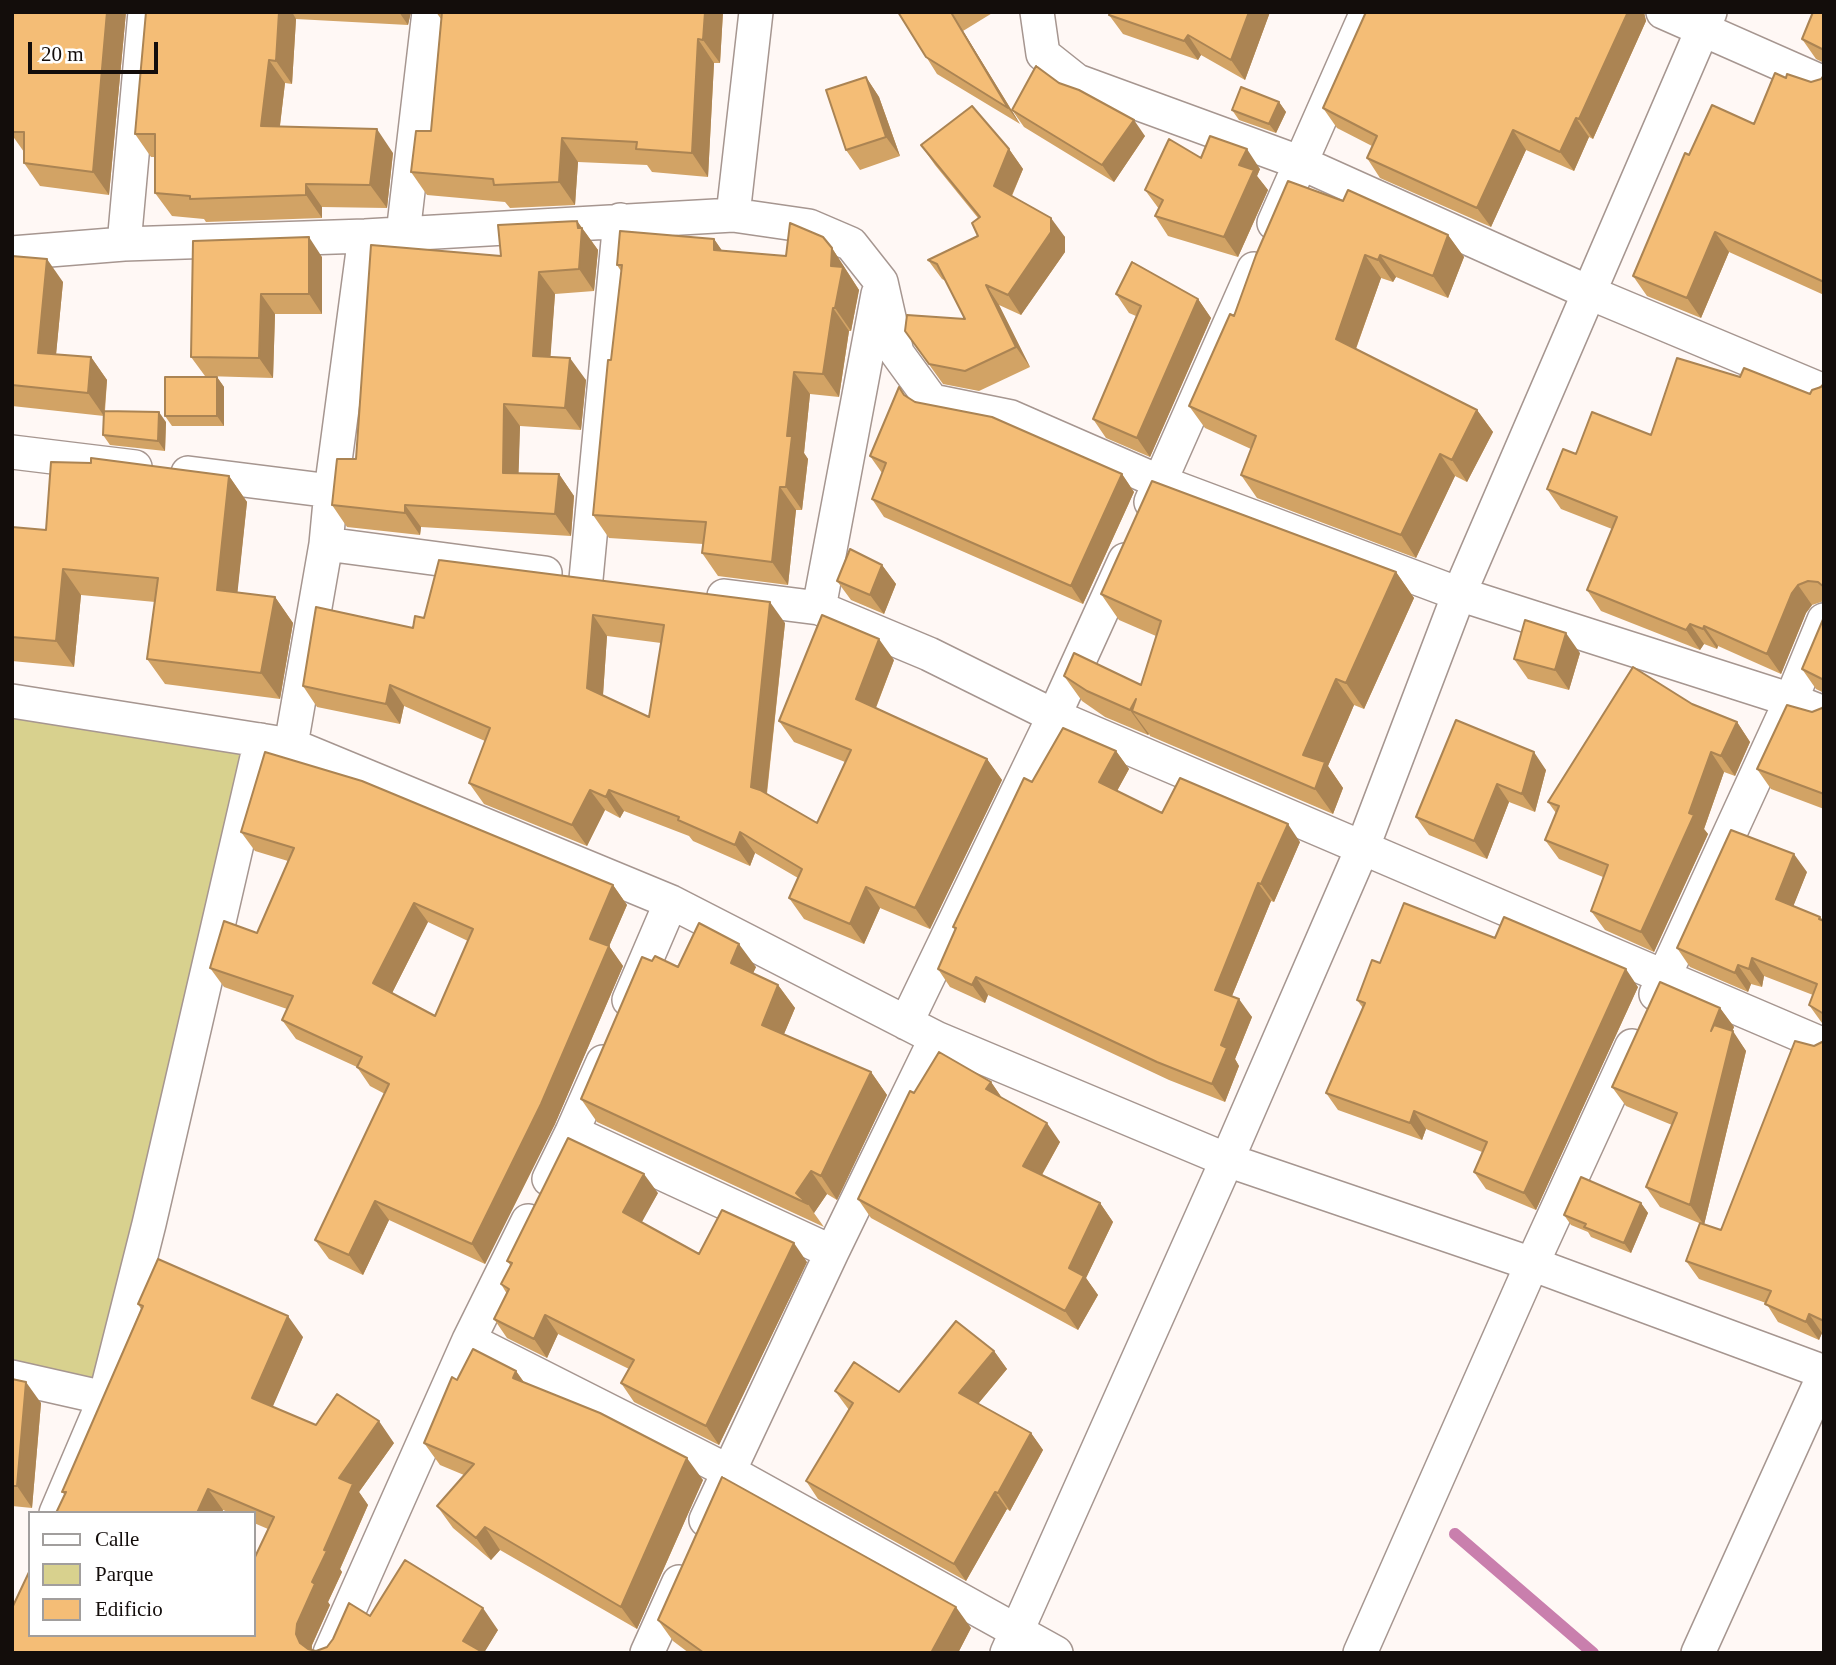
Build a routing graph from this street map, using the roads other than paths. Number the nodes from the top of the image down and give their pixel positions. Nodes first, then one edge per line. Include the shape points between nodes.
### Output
1 (145, 12) edge
2 (429, 12) edge
3 (756, 12) edge
4 (1037, 12) edge
5 (1367, 12) edge
6 (1664, 12) edge
7 (1706, 20) edge
8 (1824, 83) edge
9 (1301, 163) junction
10 (733, 215) junction
11 (620, 220) junction
12 (403, 234) junction
13 (365, 236) junction
14 (124, 244) junction
15 (12, 253) edge
16 (881, 282) junction
17 (1590, 293) junction
18 (1824, 391) edge
19 (12, 452) edge
20 (1160, 482) junction
21 (331, 491) junction
22 (326, 544) junction
23 (696, 593) edge
24 (1460, 594) junction
25 (819, 608) junction
26 (1824, 620) edge
27 (1791, 700) junction
28 (12, 701) edge
29 (1824, 713) edge
30 (1054, 716) junction
31 (276, 743) junction
32 (1362, 849) junction
33 (671, 902) junction
34 (1664, 975) junction
35 (906, 1023) junction
36 (936, 1038) junction
37 (1824, 1045) edge
38 (572, 1132) junction
39 (1227, 1160) junction
40 (831, 1252) junction
41 (1532, 1264) junction
42 (469, 1340) junction
43 (1824, 1373) edge
44 (12, 1377) edge
45 (105, 1398) junction
46 (728, 1471) junction
47 (57, 1511) edge
48 (1013, 1642) edge
49 (330, 1653) edge
50 (647, 1653) edge
51 (1056, 1653) edge
52 (1360, 1653) edge
53 (1698, 1653) edge

1 - 14 street
2 - 12 street
3 - 10 street
4 - 9 street via 1043,54 1077,81
5 - 9 street
6 - 7 street
7 - 8 street
7 - 17 street
9 - 17 street
9 - 20 street
10 - 11 street
10 - 16 street via 809,226 851,244
11 - 12 street
11 - 22 street via 600,581
12 - 13 street
13 - 14 street
13 - 21 street
14 - 15 street
16 - 20 street via 897,353 932,401 1011,417
16 - 25 street
17 - 18 street
17 - 24 street
19 - 21 street
20 - 24 street
20 - 30 street
21 - 22 street
22 - 31 street
23 - 25 street
24 - 27 street
24 - 32 street
25 - 30 street via 929,653
26 - 27 street
27 - 29 street
27 - 34 street
28 - 31 street
30 - 32 street
30 - 35 street
31 - 33 street
31 - 45 street
32 - 34 street
32 - 39 street
33 - 35 street
33 - 38 street
34 - 37 street
34 - 41 street
35 - 36 street
36 - 39 street
36 - 40 street
38 - 40 street
38 - 42 street
39 - 41 street
39 - 48 street
40 - 46 street
41 - 43 street
41 - 52 street
42 - 46 street
42 - 49 street
43 - 53 street
44 - 45 street
45 - 47 street
46 - 48 street
46 - 50 street
48 - 51 street

